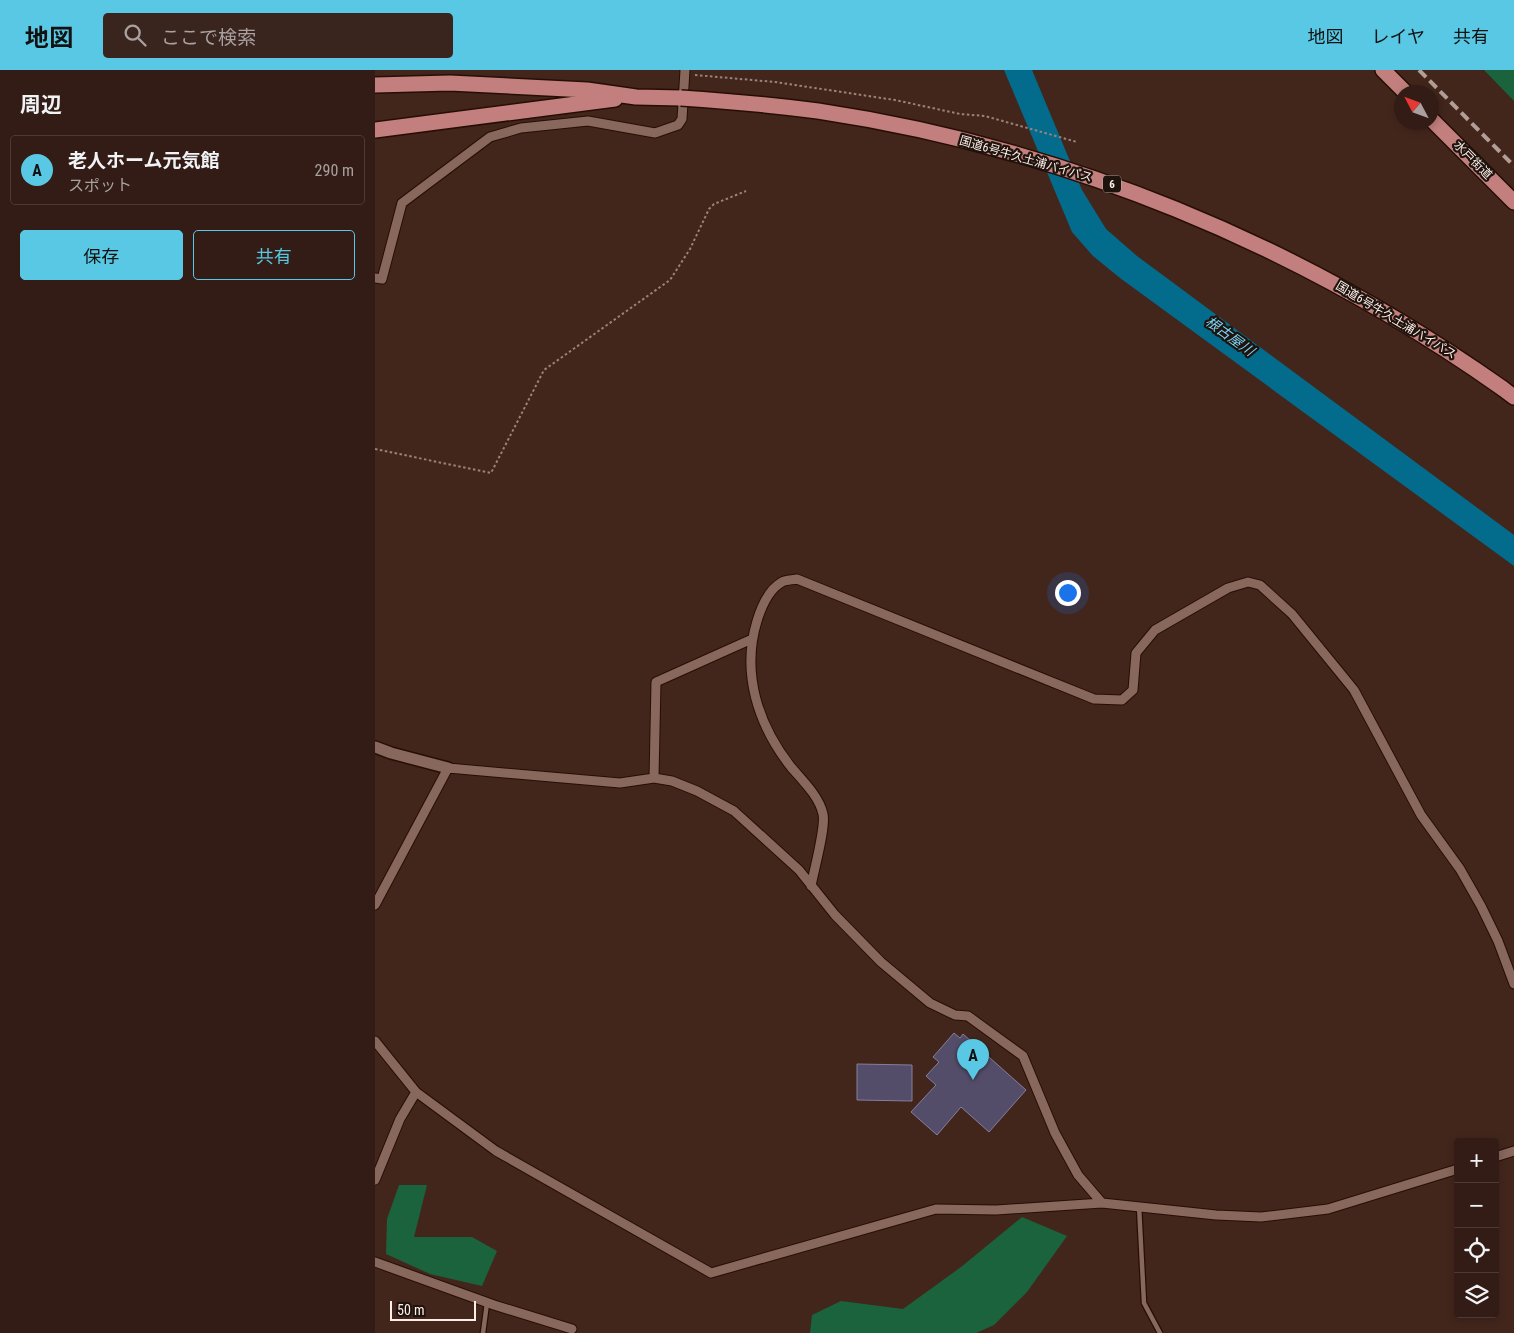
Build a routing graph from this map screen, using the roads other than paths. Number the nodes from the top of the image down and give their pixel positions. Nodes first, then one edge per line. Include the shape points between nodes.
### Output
1 (1383, 70) edge
2 (685, 72) edge
3 (375, 85) edge
4 (1398, 85) edge
5 (636, 97) junction
6 (1439, 127) edge
7 (375, 130) edge
8 (1514, 202) edge
9 (375, 278) edge
10 (1508, 392) edge
11 (752, 640) junction
12 (375, 747) edge
13 (448, 768) junction
14 (654, 778) junction
15 (811, 886) junction
16 (375, 905) edge
17 (1514, 984) edge
18 (375, 1041) edge
19 (416, 1092) junction
20 (1514, 1151) edge
21 (1499, 1156) edge
22 (1454, 1170) edge
23 (375, 1180) edge
24 (1102, 1202) junction
25 (1138, 1205) junction
26 (375, 1262) edge
27 (487, 1303) junction
28 (572, 1329) dead end
29 (483, 1333) edge
30 (1160, 1333) edge

1 - 4 highway
2 - 9 street via 682,119 678,126 669,130 645,132 588,121 521,128 490,136 402,203 382,279
3 - 5 highway via 450,83 587,90
5 - 7 highway
5 - 10 highway, 国道6号牛久土浦バイパス / 6, bridge via 818,111 933,133 1047,163 1134,192 1231,232 1343,287 1441,346
6 - 8 highway, 水戸街道
11 - 14 street via 656,682
11 - 15 street via 752,683 758,712 779,751 813,793 823,815
11 - 17 street via 760,612 769,596 781,582 797,579 1094,699 1122,700 1133,690 1136,653 1155,630 1228,588 1248,582 1260,585 1292,614 1354,690 1421,815 1460,869 1481,906
12 - 13 street
13 - 14 street via 620,782
13 - 16 street
14 - 15 street via 697,791 733,811 799,870
15 - 24 street via 881,962 930,1003 955,1015 968,1016 1023,1056 1055,1133 1078,1175
18 - 19 street
19 - 23 street via 399,1119
19 - 24 street via 496,1151 711,1273 936,1209 996,1210
20 - 21 street
22 - 25 street via 1328,1209 1261,1217
24 - 25 street
25 - 30 lane via 1144,1303
26 - 27 street
27 - 28 street
27 - 29 lane

